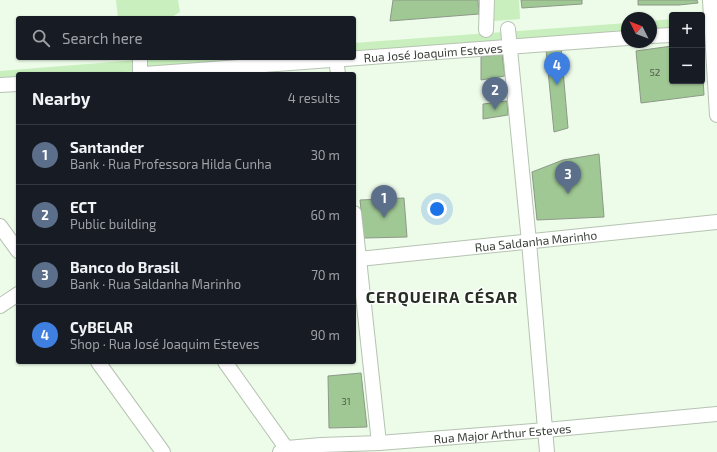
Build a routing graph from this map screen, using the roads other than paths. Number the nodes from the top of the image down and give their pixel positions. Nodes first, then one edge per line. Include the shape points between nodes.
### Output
1 (487, 0) edge
2 (710, 0) edge
3 (508, 29) dead end
4 (486, 30) dead end
5 (710, 32) edge
6 (669, 35) edge
7 (657, 36) edge
8 (621, 38) edge
9 (510, 47) junction
10 (140, 60) edge
11 (337, 64) edge
12 (140, 72) edge
13 (183, 72) edge
14 (16, 84) edge
15 (0, 85) edge
16 (717, 115) edge
17 (717, 222) edge
18 (0, 226) edge
19 (530, 242) junction
20 (356, 244) edge
21 (16, 248) edge
22 (357, 259) edge
23 (16, 295) edge
24 (0, 306) edge
25 (99, 364) edge
26 (226, 364) edge
27 (717, 414) edge
28 (546, 430) junction
29 (380, 443) junction
30 (285, 451) edge
31 (163, 452) edge
32 (548, 452) edge

1 - 4 street
2 - 5 street
3 - 9 street
5 - 16 street
6 - 7 street
8 - 9 street, Rua José Joaquim Esteves
9 - 11 street, Rua José Joaquim Esteves
9 - 19 street
10 - 12 street
11 - 13 street, Rua José Joaquim Esteves
14 - 15 street
17 - 19 street, Rua Saldanha Marinho
18 - 21 street
19 - 22 street, Rua Saldanha Marinho
19 - 28 street
20 - 22 street
22 - 29 street
23 - 24 street
25 - 31 street
26 - 30 street
27 - 28 street, Rua Major Arthur Esteves
28 - 29 street, Rua Major Arthur Esteves
28 - 32 street
29 - 30 street, Rua Major Arthur Esteves via 321,445

